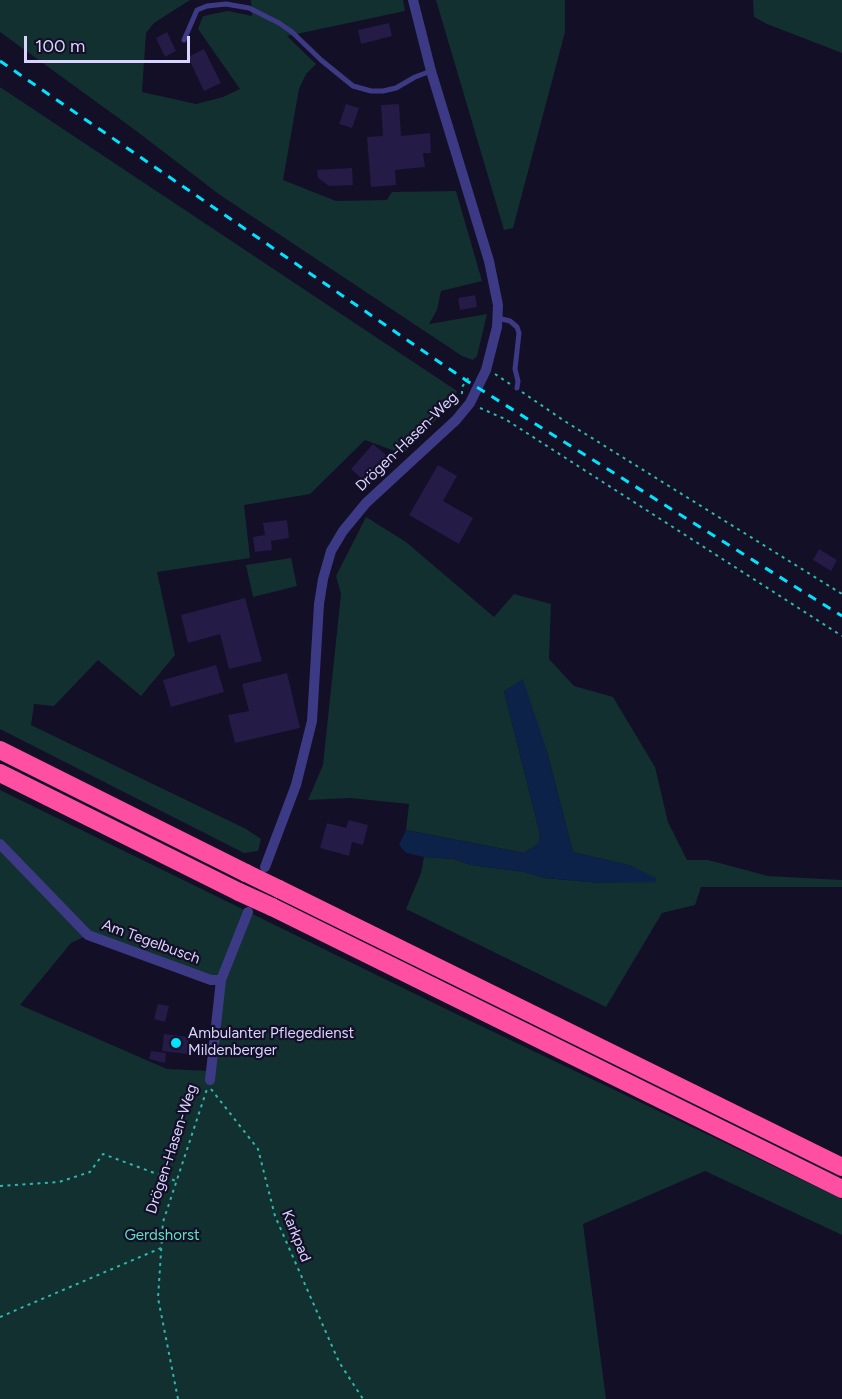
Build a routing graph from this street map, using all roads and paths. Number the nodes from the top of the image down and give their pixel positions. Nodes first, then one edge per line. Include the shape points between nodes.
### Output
1 (413, 0) edge
2 (184, 40) dead end
3 (432, 71) junction
4 (498, 318) junction
5 (486, 370) junction
6 (517, 388) junction
7 (470, 403) junction
8 (842, 594) edge
9 (842, 636) edge
10 (0, 750) edge
11 (0, 774) edge
12 (0, 844) edge
13 (265, 867) dead end
14 (248, 912) dead end
15 (221, 980) junction
16 (209, 1083) junction
17 (842, 1167) edge
18 (176, 1181) junction
19 (0, 1186) edge
20 (842, 1189) edge
21 (161, 1248) junction
22 (0, 1317) edge
23 (177, 1399) edge
24 (363, 1399) edge

1 - 3 street, Drögen-Hasen-Weg
2 - 3 lane via 197,10 226,4 249,8 279,23 353,86 383,91
3 - 4 street, Drögen-Hasen-Weg via 492,273
4 - 5 street, Drögen-Hasen-Weg
4 - 6 lane via 510,321 519,333
5 - 6 path
5 - 7 street, Drögen-Hasen-Weg
6 - 8 path
7 - 9 path via 505,419
7 - 13 street, Drögen-Hasen-Weg via 366,503 331,551 320,604 312,721 296,785
10 - 17 highway, bridge
11 - 20 highway, bridge
12 - 15 street, Am Tegelbusch via 88,935 211,980
14 - 15 street, Drögen-Hasen-Weg
15 - 16 street, Drögen-Hasen-Weg
16 - 18 path, Drögen-Hasen-Weg
16 - 24 path, Karkpad via 258,1149 275,1216 339,1362
18 - 19 path via 103,1154 90,1172 59,1182
18 - 21 path, Drögen-Hasen-Weg via 163,1222
21 - 22 path
21 - 23 path, Drögen-Hasen-Weg via 158,1298

